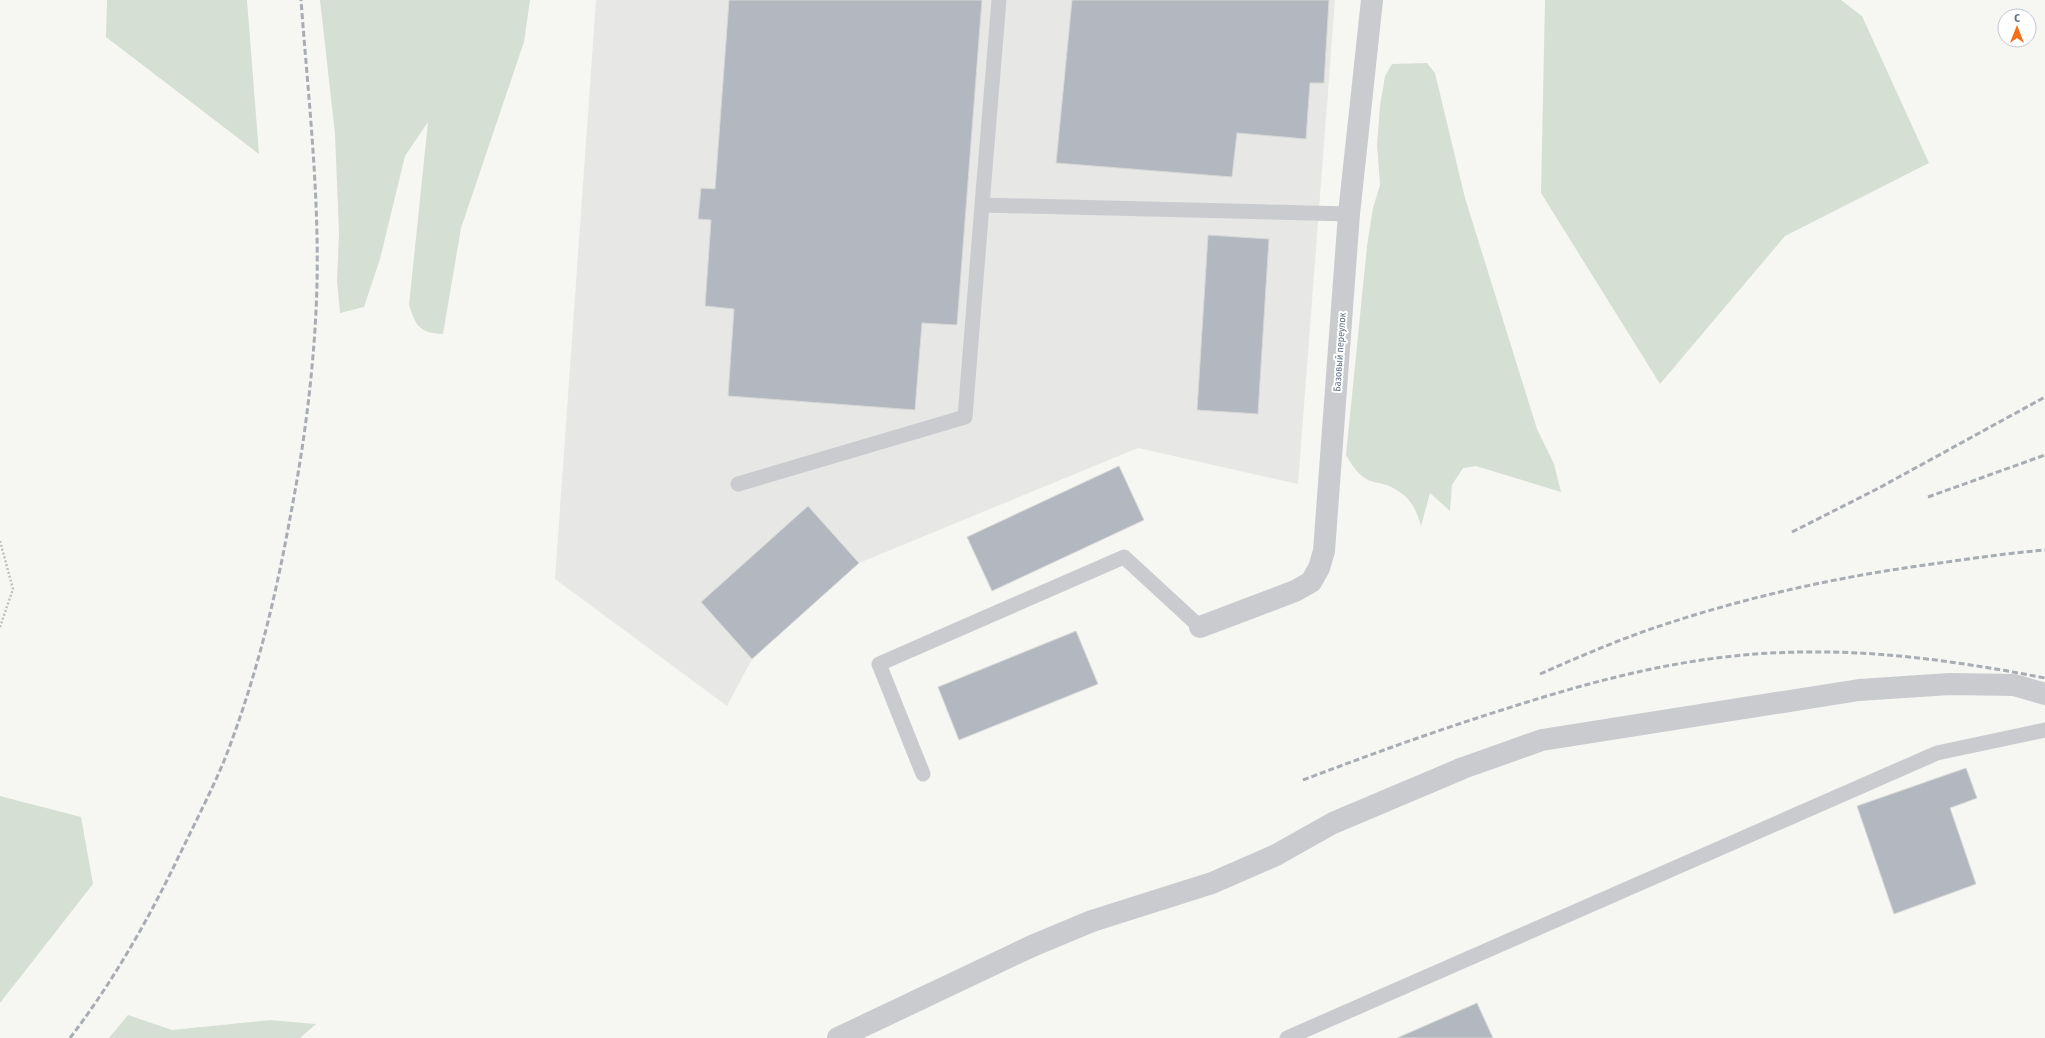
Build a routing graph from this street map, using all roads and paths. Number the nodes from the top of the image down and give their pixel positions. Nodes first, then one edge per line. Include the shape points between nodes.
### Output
1 (999, 0) edge
2 (1372, 0) edge
3 (982, 205) junction
4 (1350, 214) junction
5 (738, 484) dead end
6 (0, 541) edge
7 (0, 627) edge
8 (1200, 627) joint
9 (2045, 694) edge
10 (2045, 730) edge
11 (923, 774) dead end
12 (838, 1038) edge
13 (1287, 1038) edge

1 - 3 lane
2 - 4 street, Базовый переулок
3 - 4 lane
3 - 5 lane via 965,417
4 - 8 street, Базовый переулок via 1324,550 1319,568 1311,582 1295,591
6 - 7 path via 12,589
8 - 11 lane via 1124,557 879,664
9 - 12 street via 2014,686 1950,684 1859,690 1542,740 1463,768 1333,823 1276,855 1212,883 1085,924 1032,946
10 - 13 lane via 1937,753

